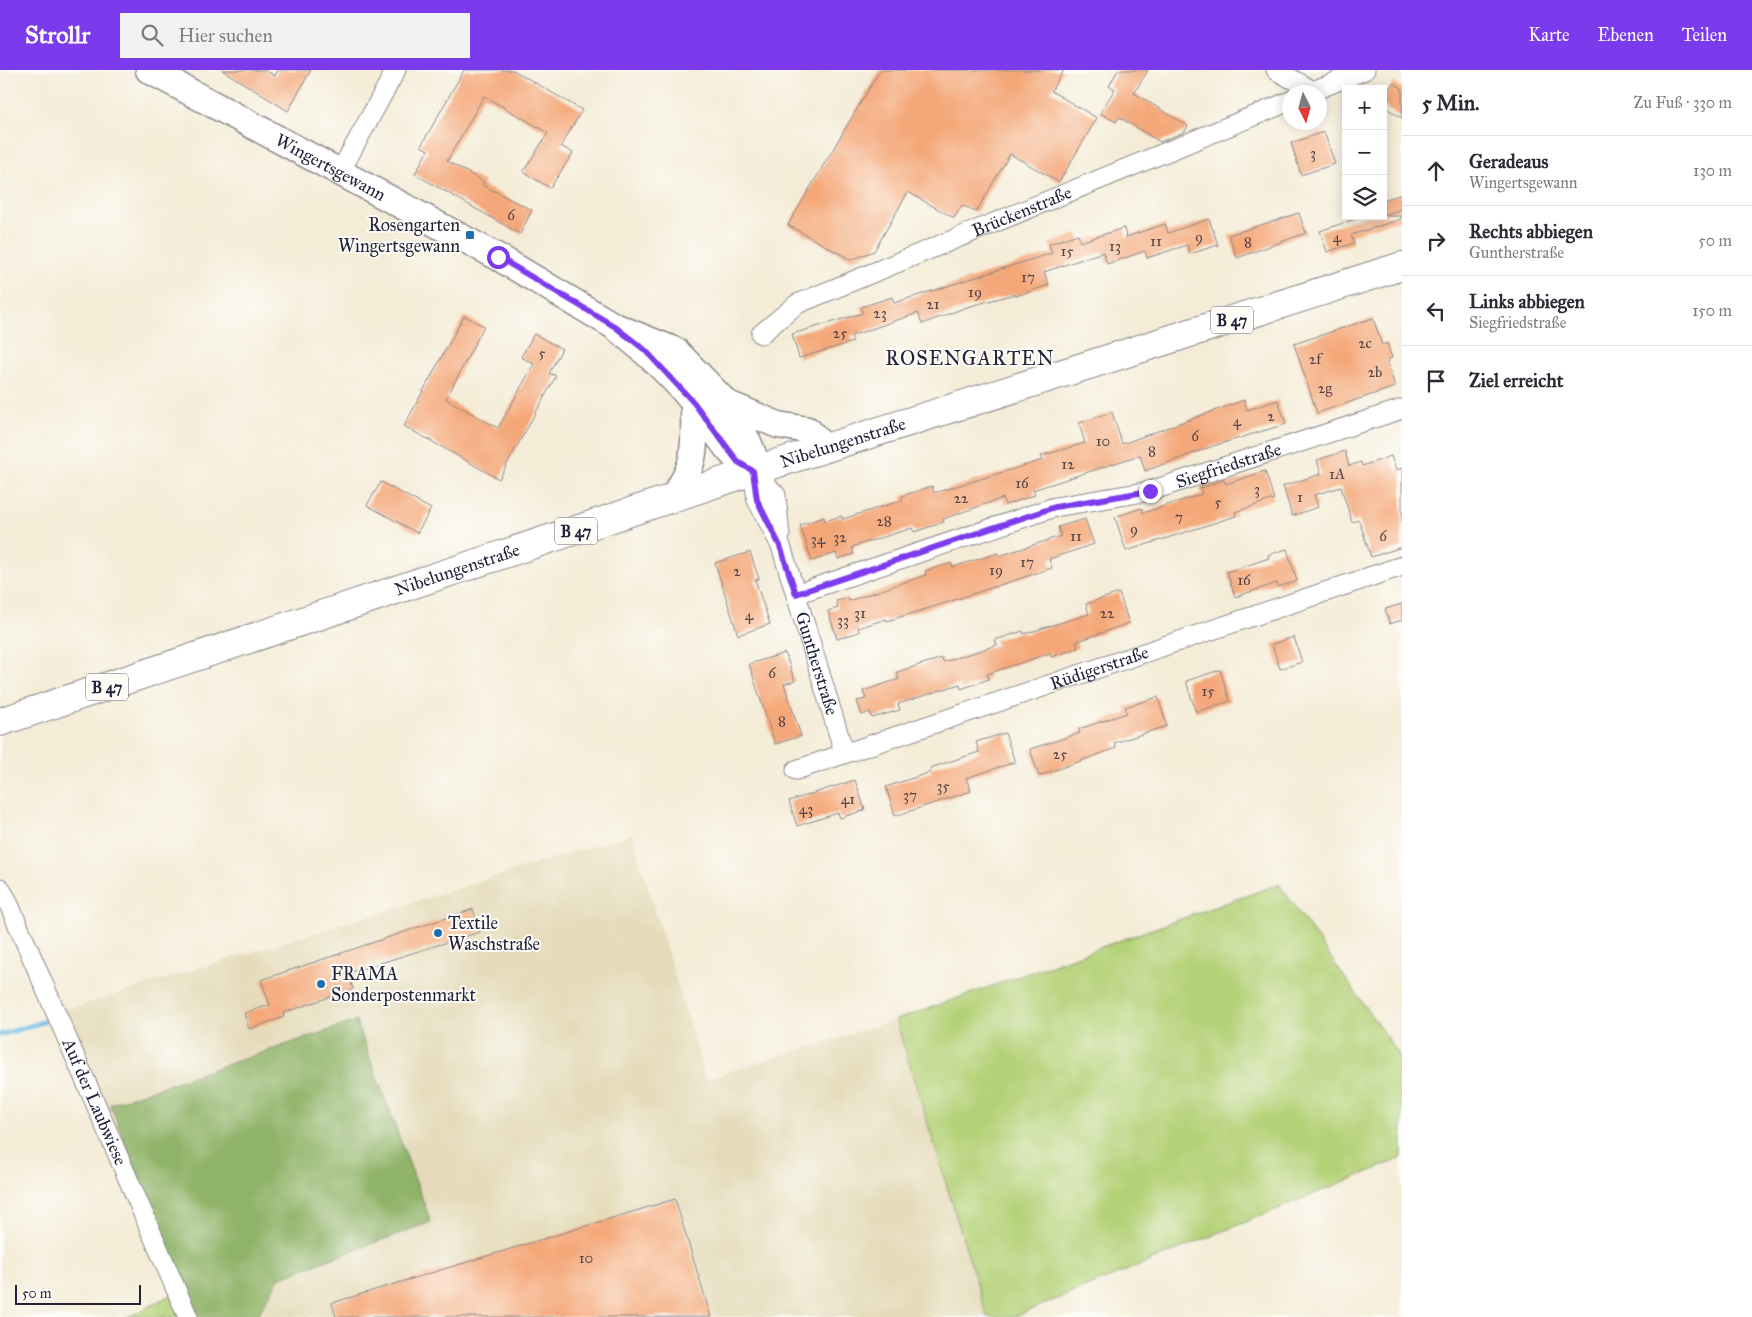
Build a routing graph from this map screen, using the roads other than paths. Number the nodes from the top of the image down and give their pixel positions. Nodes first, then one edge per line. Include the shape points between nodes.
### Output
1 (149, 70) edge
2 (396, 70) edge
3 (1276, 70) edge
4 (1365, 70) edge
5 (1300, 85) edge
6 (1327, 85) edge
7 (1282, 104) edge
8 (340, 172) junction
9 (1402, 266) edge
10 (614, 326) junction
11 (761, 334) dead end
12 (694, 403) junction
13 (726, 403) junction
14 (1402, 409) edge
15 (825, 449) junction
16 (753, 471) junction
17 (670, 500) junction
18 (1402, 566) edge
19 (796, 594) junction
20 (0, 722) edge
21 (844, 752) junction
22 (796, 770) dead end
23 (0, 888) edge
24 (188, 1317) edge

1 - 8 main road, Wingertsgewann
2 - 8 street
3 - 5 street
4 - 6 street
7 - 11 street, Brückenstraße via 797,304
8 - 10 main road, Wingertsgewann via 498,257
9 - 15 main road, Nibelungenstraße / B 47
10 - 12 main road, Wingertsgewann via 645,350
10 - 13 main road, Wingertsgewann via 676,351
12 - 16 main road, Wingertsgewann via 738,462
12 - 17 main road via 690,472
13 - 15 main road via 778,426 808,430
13 - 16 main road, Wingertsgewann via 753,454
14 - 19 street, Siegfriedstraße via 1150,491 1055,507
15 - 16 main road, Nibelungenstraße / B 47
16 - 17 main road, Nibelungenstraße / B 47
16 - 19 street, Guntherstraße via 757,500 780,546
17 - 20 main road, Nibelungenstraße / B 47
18 - 21 street, Rüdigerstraße via 1162,649
19 - 21 street, Guntherstraße
21 - 22 street, Rüdigerstraße
23 - 24 street, Auf der Laubwiese

